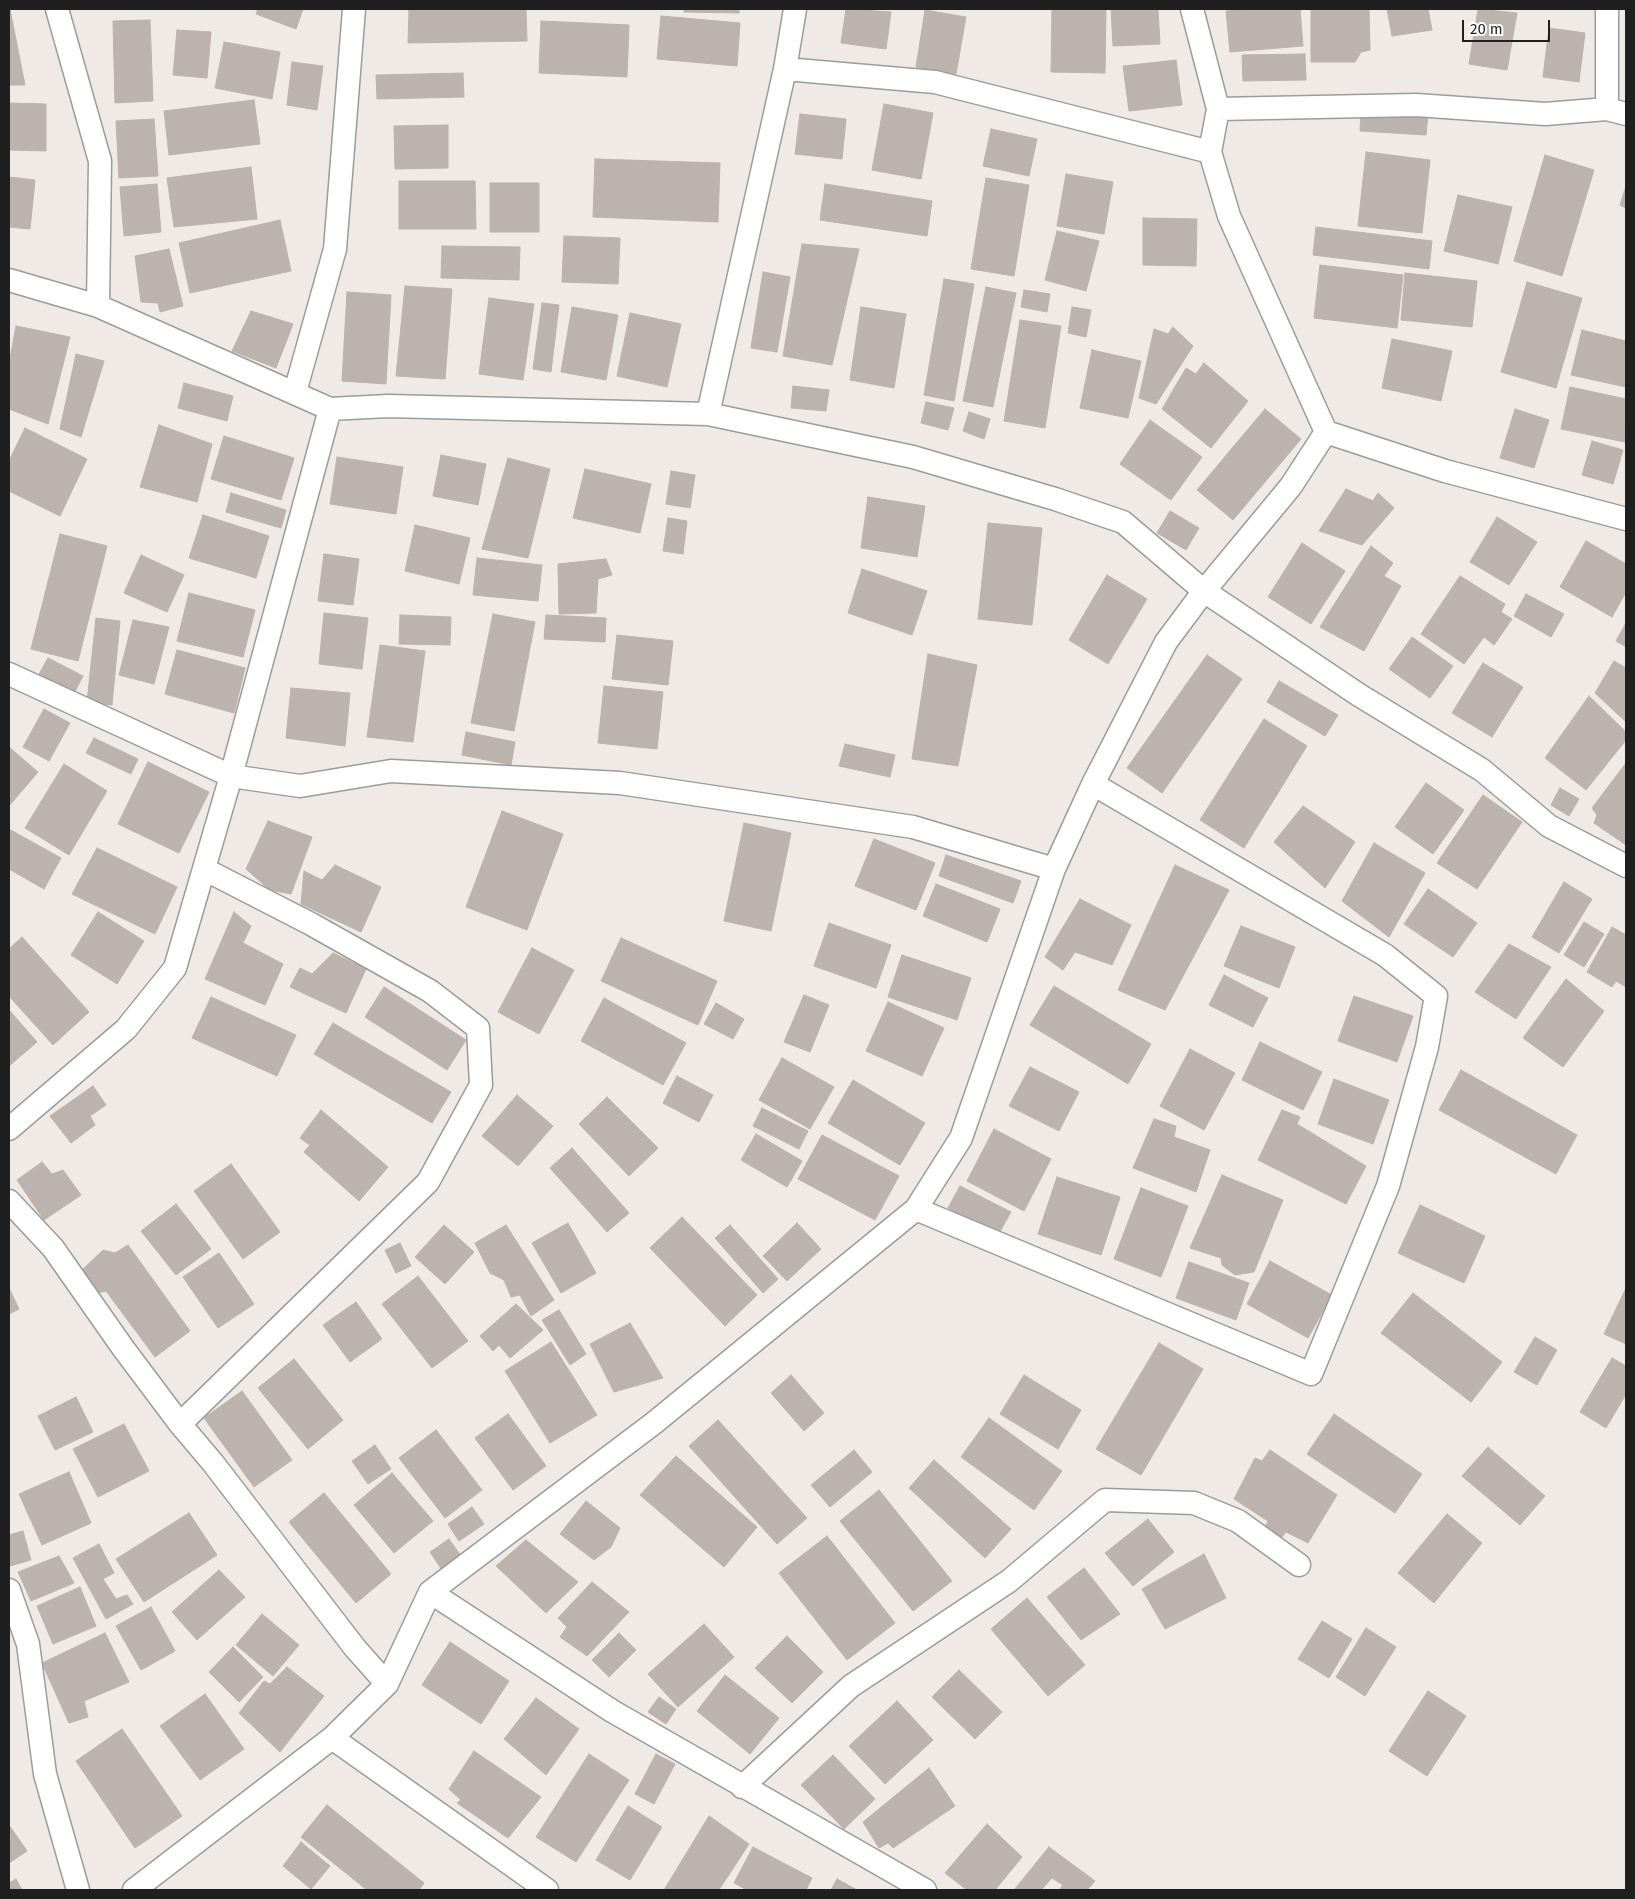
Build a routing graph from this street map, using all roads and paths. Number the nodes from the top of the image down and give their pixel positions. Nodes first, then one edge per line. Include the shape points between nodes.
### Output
1 (57, 9) edge
2 (354, 9) edge
3 (795, 9) edge
4 (1192, 9) edge
5 (1607, 9) edge
6 (785, 69) junction
7 (1218, 109) junction
8 (1616, 112) edge
9 (1210, 152) junction
10 (9, 280) edge
11 (98, 306) junction
12 (295, 392) junction
13 (330, 409) junction
14 (708, 414) junction
15 (1326, 432) junction
16 (1626, 519) edge
17 (1204, 591) junction
18 (9, 674) edge
19 (231, 776) junction
20 (1093, 784) junction
21 (1626, 866) edge
22 (204, 869) junction
23 (1054, 869) junction
24 (9, 1129) edge
25 (9, 1201) edge
26 (916, 1209) junction
27 (180, 1424) junction
28 (1299, 1564) dead end
29 (9, 1590) edge
30 (430, 1592) junction
31 (387, 1684) junction
32 (332, 1738) junction
33 (742, 1787) junction
34 (78, 1890) edge
35 (134, 1890) edge
36 (548, 1890) edge
37 (925, 1890) edge

1 - 11 street via 100,161
2 - 12 street via 335,249
3 - 6 street
4 - 7 street
5 - 8 street
6 - 9 street via 935,82
6 - 14 street
7 - 8 street via 1416,105 1544,114
7 - 9 street
9 - 15 street via 1229,216
10 - 11 street
11 - 12 street
12 - 13 street
13 - 14 street via 388,406
13 - 19 street
14 - 17 street via 913,457 1123,522
15 - 16 street via 1445,471
15 - 17 street via 1291,486
17 - 20 street via 1166,642
17 - 21 street via 1359,695 1482,770 1549,826
18 - 19 street
19 - 22 street
19 - 23 street via 300,786 391,771 620,784 913,827
20 - 23 street
20 - 26 street via 1385,955 1436,996 1427,1046 1388,1186 1311,1374
22 - 24 street via 175,968 126,1029
22 - 27 street via 430,991 478,1028 481,1084 428,1182
23 - 26 street via 961,1138
25 - 27 street via 52,1248
26 - 30 street via 654,1423
27 - 31 street
28 - 33 street via 1238,1521 1194,1503 1105,1500 1009,1581 851,1686
29 - 34 street via 28,1644 45,1774
30 - 31 street
30 - 33 street via 612,1711
31 - 32 street
32 - 35 street
32 - 36 street
33 - 37 street

